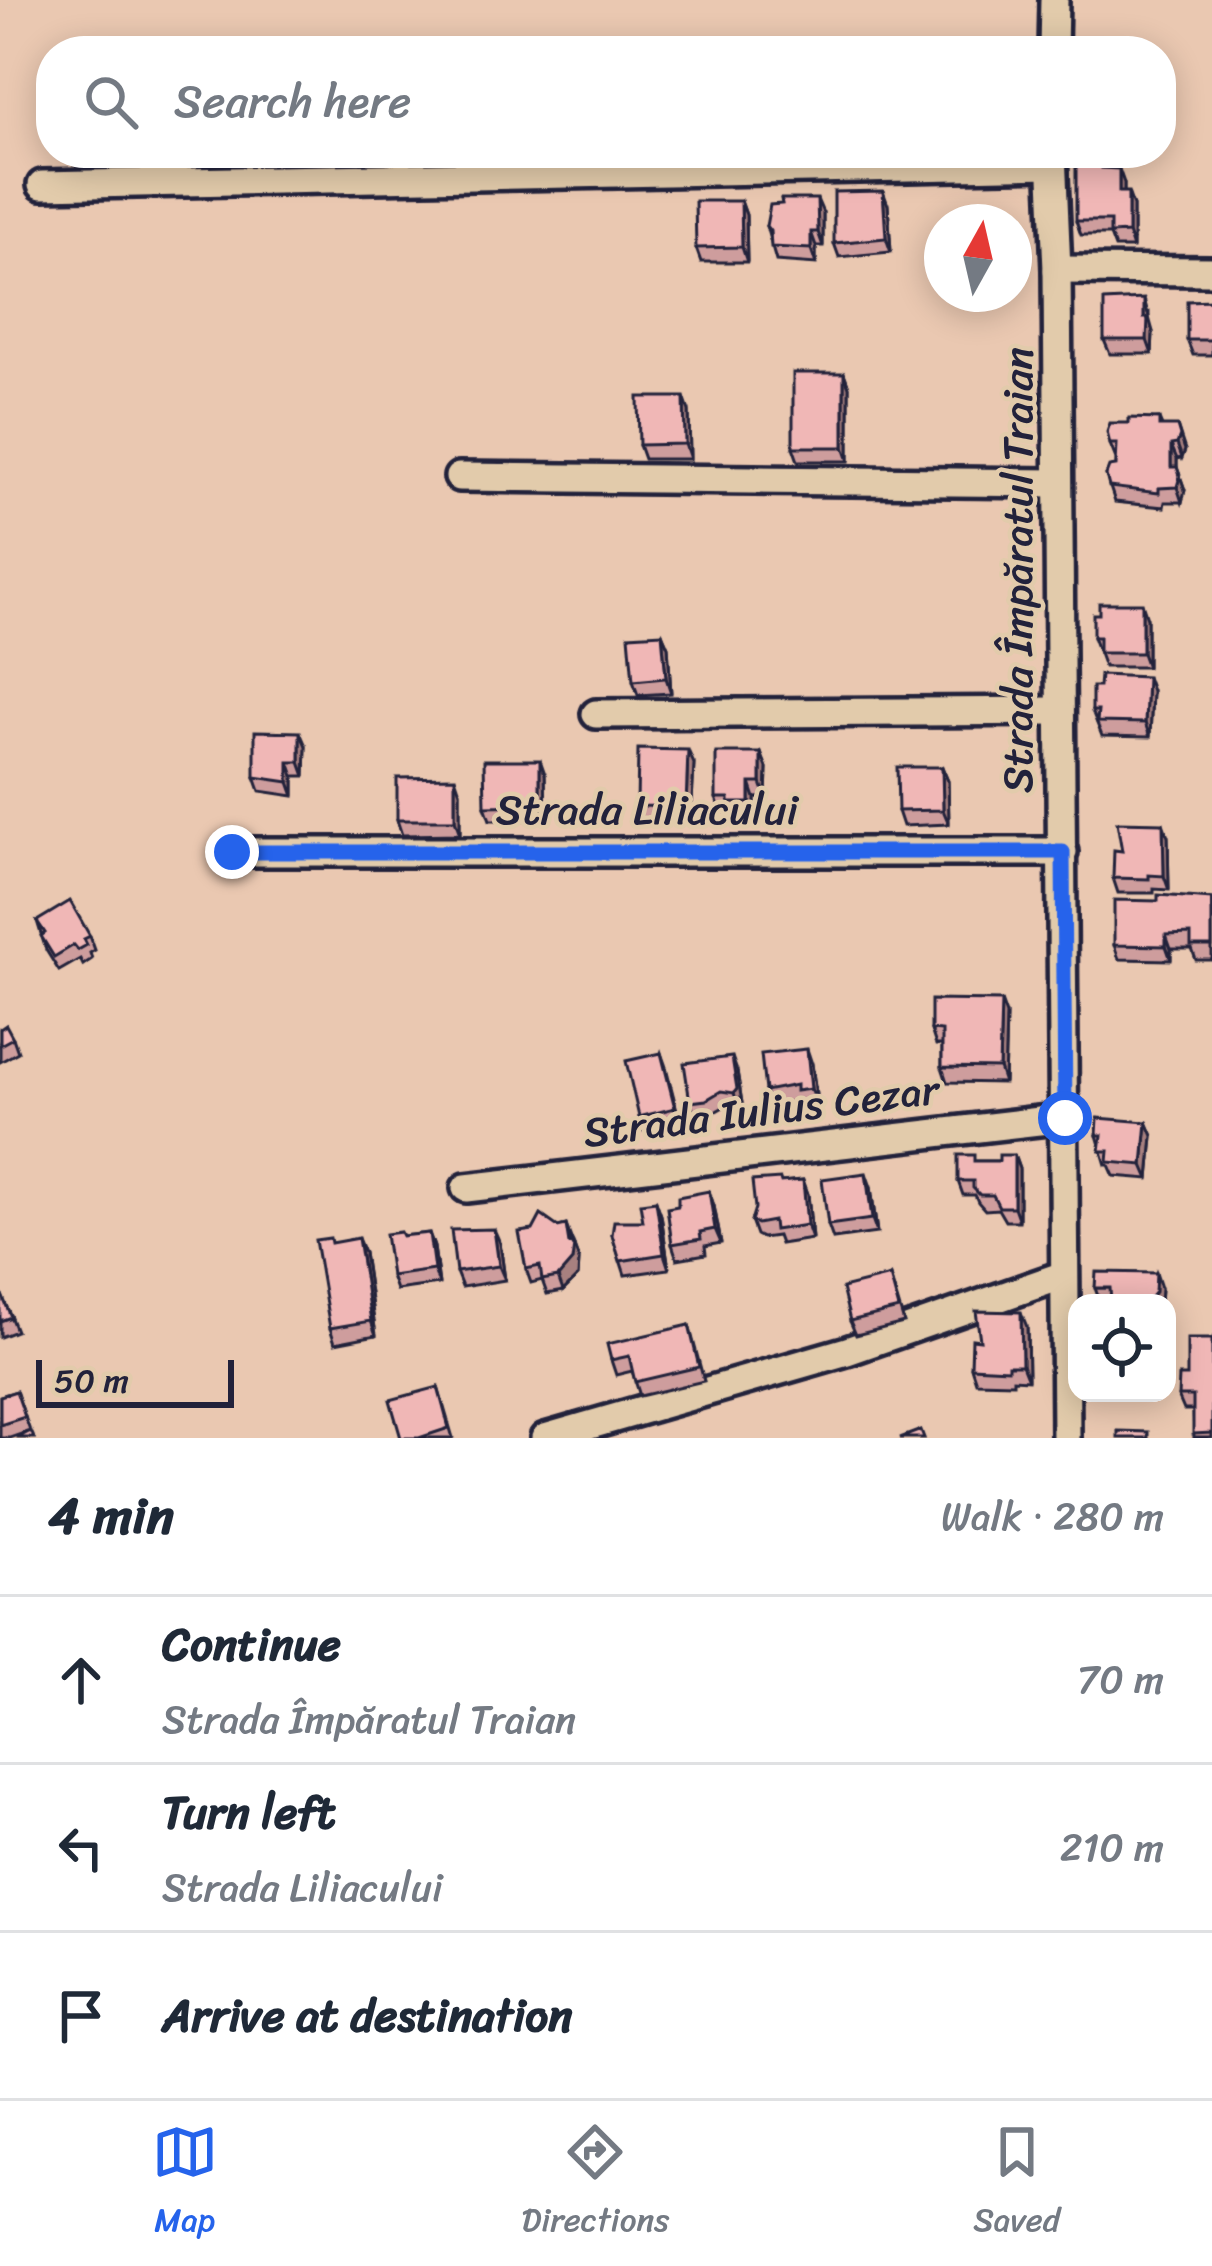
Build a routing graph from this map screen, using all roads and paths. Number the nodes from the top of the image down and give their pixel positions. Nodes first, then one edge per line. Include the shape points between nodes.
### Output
1 (1054, 0) edge
2 (1054, 36) edge
3 (678, 168) edge
4 (1053, 168) edge
5 (42, 185) dead end
6 (1058, 270) junction
7 (1212, 271) edge
8 (459, 477) dead end
9 (1058, 483) junction
10 (1059, 711) junction
11 (596, 714) dead end
12 (232, 852) dead end
13 (1063, 852) junction
14 (1065, 1118) junction
15 (466, 1188) dead end
16 (1064, 1275) junction
17 (545, 1438) edge
18 (1066, 1438) edge

1 - 2 street
3 - 5 street
4 - 6 street, Strada Împăratul Traian
6 - 7 street
6 - 9 street, Strada Împăratul Traian
8 - 9 street
9 - 10 street, Strada Împăratul Traian
10 - 11 street
10 - 13 street, Strada Împăratul Traian
12 - 13 street, Strada Liliacului
13 - 14 street, Strada Împăratul Traian
14 - 15 street, Strada Iulius Cezar
14 - 16 street, Strada Împăratul Traian
16 - 17 street via 847,1351
16 - 18 street, Strada Împăratul Traian

